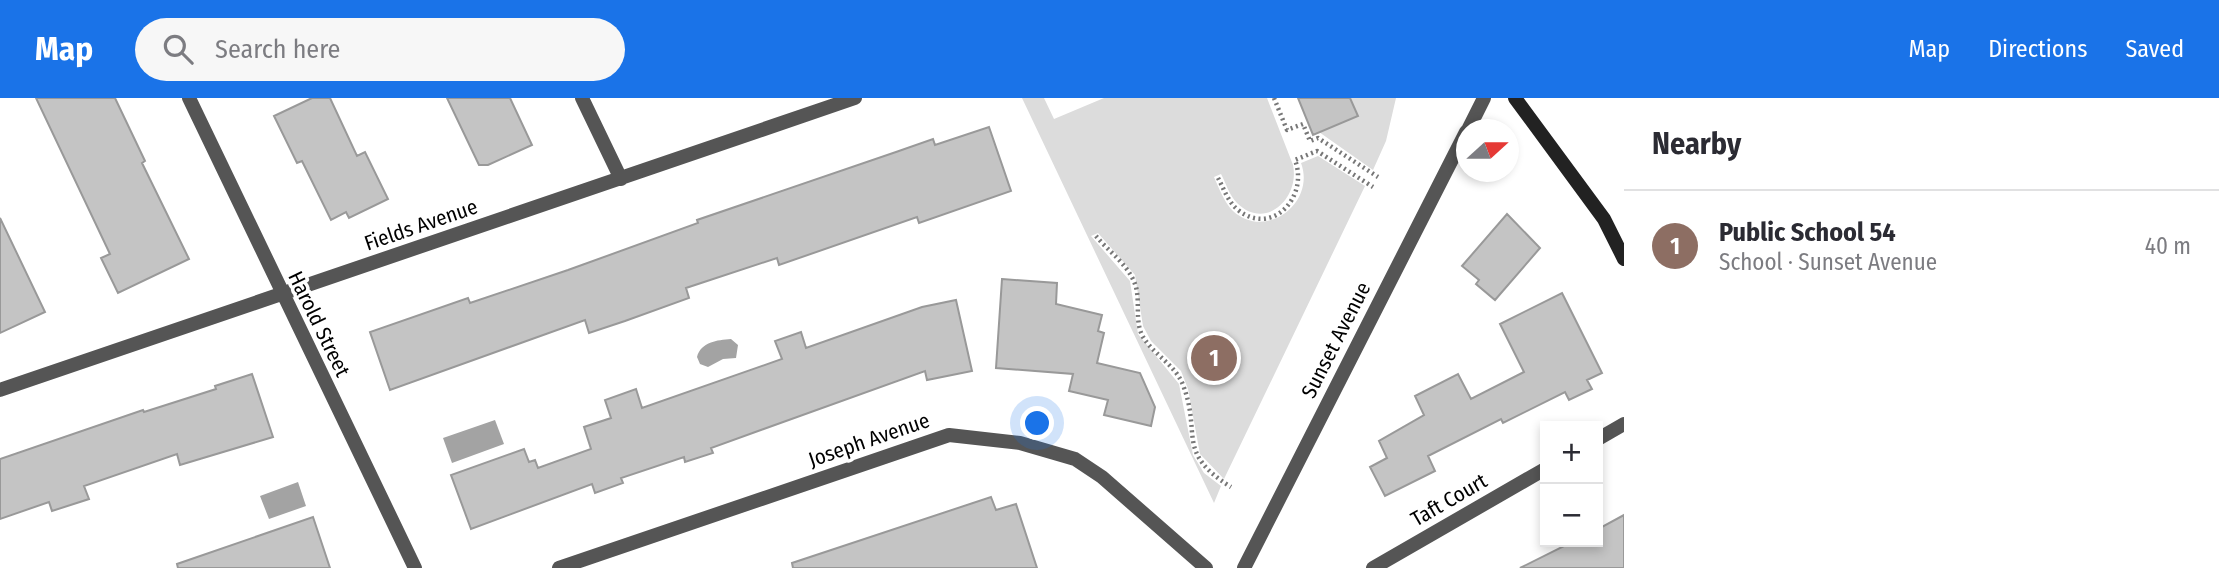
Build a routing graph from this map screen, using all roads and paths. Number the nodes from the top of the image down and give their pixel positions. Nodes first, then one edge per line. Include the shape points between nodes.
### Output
1 (189, 98) edge
2 (582, 98) edge
3 (855, 98) edge
4 (1275, 98) edge
5 (1484, 98) edge
6 (1515, 98) edge
7 (1473, 119) edge
8 (1456, 153) edge
9 (1378, 177) dead end
10 (1218, 178) dead end
11 (621, 179) junction
12 (1373, 187) dead end
13 (1096, 236) dead end
14 (1624, 259) edge
15 (281, 295) junction
16 (0, 390) edge
17 (1624, 424) edge
18 (1603, 436) edge
19 (1540, 472) edge
20 (1231, 487) dead end
21 (415, 568) edge
22 (559, 568) edge
23 (1206, 568) edge
24 (1244, 568) edge
25 (1373, 568) edge

1 - 15 street, Harold Street
2 - 11 street
3 - 11 street, Fields Avenue
4 - 9 path via 1287,130 1303,124 1310,141 1318,138
5 - 7 street, Sunset Avenue
6 - 14 street via 1604,219
8 - 24 street, Sunset Avenue
10 - 12 path via 1231,203 1252,216 1276,215 1290,205 1300,181 1295,160 1317,151
11 - 15 street, Fields Avenue
13 - 20 path via 1131,275 1142,334 1184,386 1199,462
15 - 16 street, Fields Avenue
15 - 21 street, Harold Street
17 - 18 street
19 - 25 street, Taft Court
22 - 23 street, Joseph Avenue via 949,435 1020,443 1075,459

